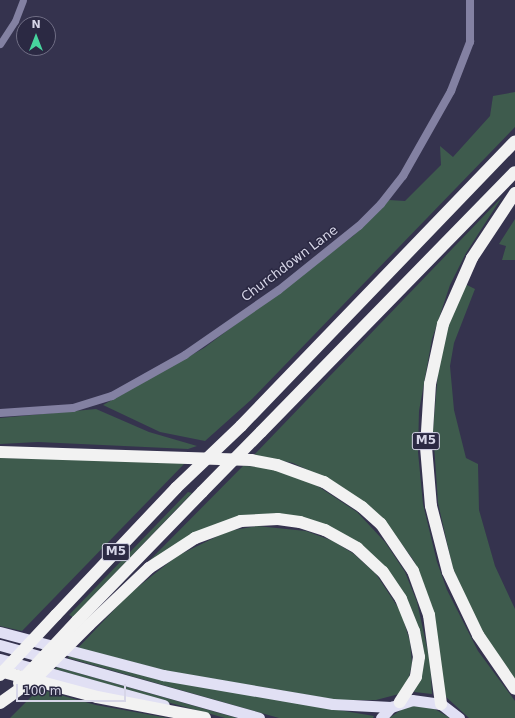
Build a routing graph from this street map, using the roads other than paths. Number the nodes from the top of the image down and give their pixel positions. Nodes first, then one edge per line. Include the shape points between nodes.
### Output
1 (23, 0) edge
2 (470, 0) edge
3 (0, 44) edge
4 (515, 141) edge
5 (515, 172) edge
6 (515, 193) edge
7 (0, 413) edge
8 (0, 452) edge
9 (0, 632) edge
10 (0, 645) edge
11 (16, 657) junction
12 (0, 659) edge
13 (0, 671) edge
14 (0, 675) edge
15 (515, 689) edge
16 (0, 703) edge
17 (395, 704) junction
18 (440, 704) junction
19 (205, 718) edge
20 (209, 718) edge
21 (259, 718) edge
22 (380, 718) edge
23 (459, 718) edge

1 - 3 street via 15,21
2 - 7 street, Churchdown Lane via 470,42 451,92 403,176 359,226 279,290 185,355 112,396 73,408
4 - 11 highway, M5, bridge via 241,426 176,488
5 - 16 highway, M5, bridge
6 - 15 highway, M5 via 472,258 446,318 430,384 426,447 433,514 448,572 474,628
8 - 18 highway via 251,460 277,464 324,482 357,503 381,524 413,571 429,616
9 - 17 highway via 178,678 333,704
10 - 21 highway
11 - 13 highway, M5, bridge
11 - 14 highway, M5, bridge
12 - 20 highway
13 - 19 highway, M5 via 97,697
16 - 17 highway, M5, bridge via 38,676 149,568 195,538 241,521 272,519 300,522 325,530 358,548 383,572 401,599 411,620 419,657 416,677
17 - 18 highway via 422,700
17 - 22 highway
18 - 23 highway

